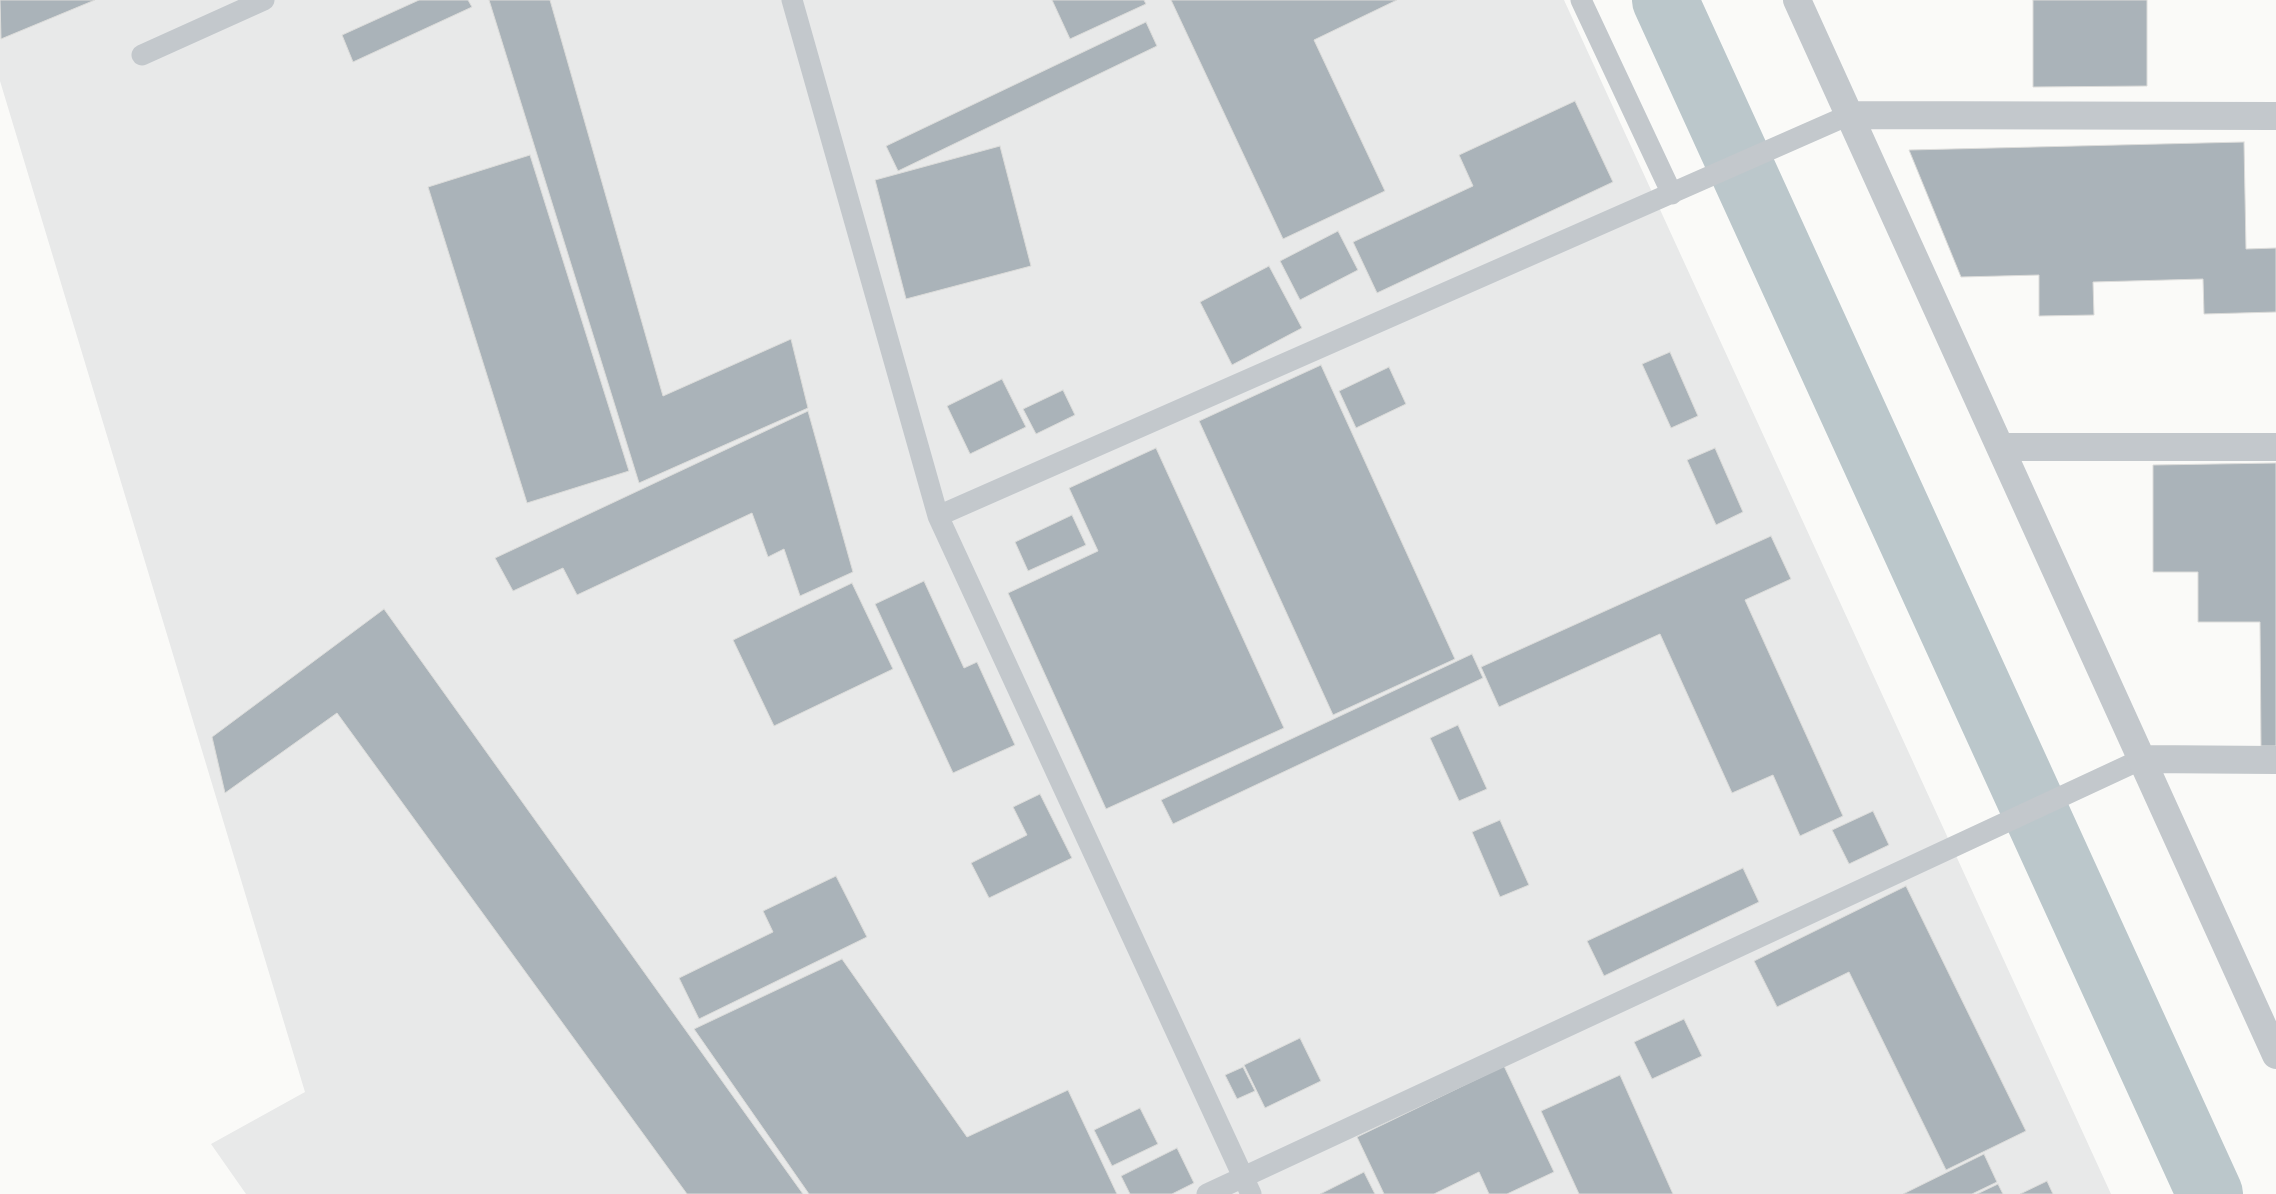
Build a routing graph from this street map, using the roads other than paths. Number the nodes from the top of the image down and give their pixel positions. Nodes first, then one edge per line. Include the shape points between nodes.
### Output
1 (264, 0) edge
2 (792, 0) edge
3 (1581, 0) edge
4 (1797, 0) edge
5 (142, 55) dead end
6 (1849, 115) junction
7 (2276, 116) edge
8 (1672, 194) junction
9 (2000, 447) junction
10 (2276, 447) edge
11 (938, 516) junction
12 (2142, 759) junction
13 (2276, 760) edge
14 (2276, 1055) edge
15 (1247, 1186) edge
16 (1207, 1194) edge

1 - 5 lane
2 - 11 lane
3 - 8 lane
4 - 6 street
6 - 7 street
6 - 8 lane
6 - 9 street
8 - 11 lane
9 - 10 street
9 - 12 street
11 - 15 lane
12 - 13 street
12 - 14 street
12 - 15 lane via 1959,843
15 - 16 lane

